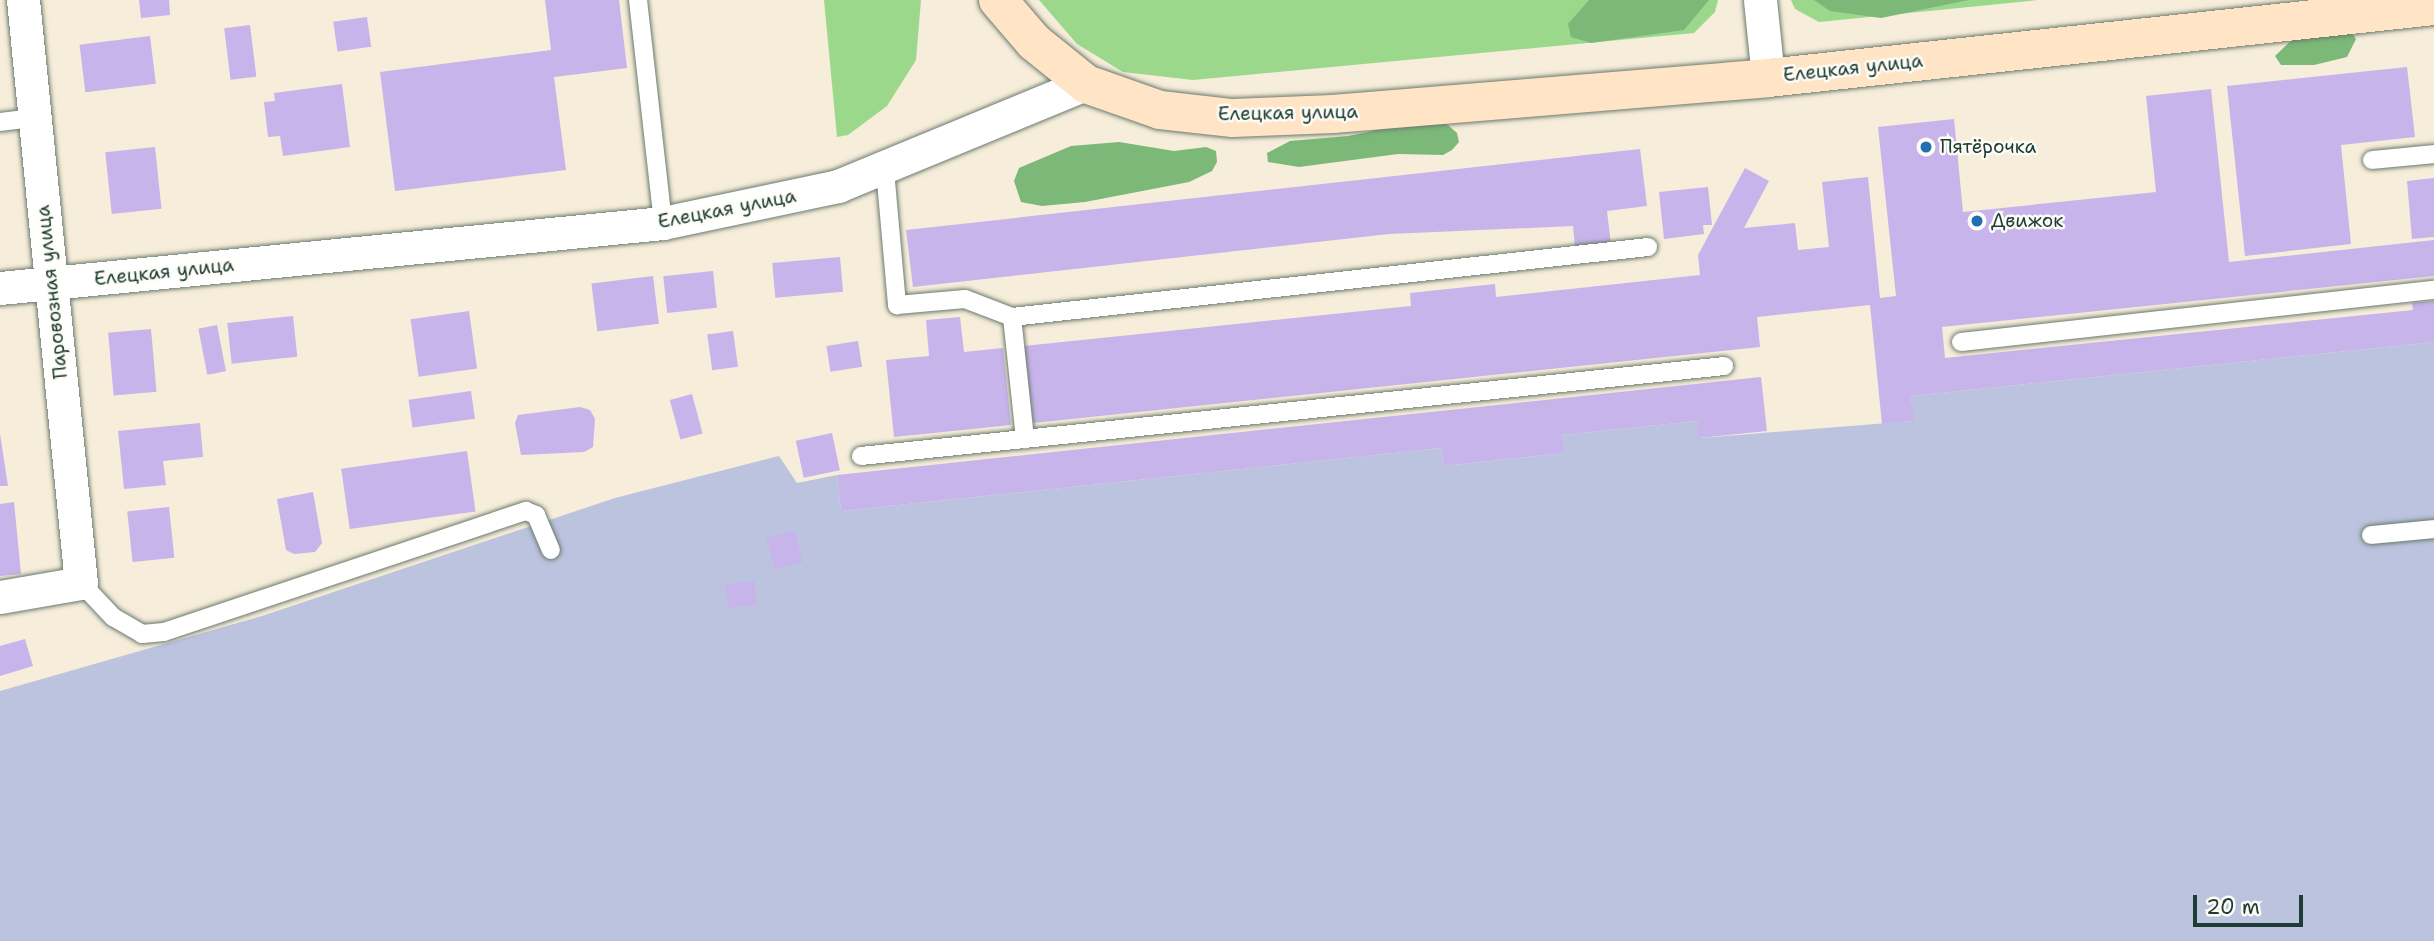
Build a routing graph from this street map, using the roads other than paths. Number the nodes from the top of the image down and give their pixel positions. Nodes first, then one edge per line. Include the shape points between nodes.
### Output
1 (23, 0) edge
2 (638, 0) edge
3 (998, 0) edge
4 (1760, 0) edge
5 (2434, 6) edge
6 (1768, 78) junction
7 (1086, 84) junction
8 (34, 118) junction
9 (0, 122) edge
10 (2434, 153) edge
11 (2372, 160) dead end
12 (885, 170) junction
13 (663, 223) junction
14 (1648, 247) dead end
15 (50, 283) junction
16 (0, 288) edge
17 (2434, 290) edge
18 (1012, 317) junction
19 (1961, 342) dead end
20 (1724, 366) dead end
21 (1025, 439) junction
22 (861, 456) dead end
23 (2434, 529) edge
24 (2371, 535) dead end
25 (551, 550) dead end
26 (81, 583) junction
27 (0, 597) edge

1 - 8 street, Паровозная улица
2 - 13 lane
3 - 7 main road via 1034,43
4 - 6 street
5 - 6 main road, Елецкая улица
6 - 7 main road, Елецкая улица via 1233,118 1160,110
7 - 12 street, Елецкая улица
8 - 9 lane
8 - 15 street, Паровозная улица
10 - 11 lane
12 - 13 street, Елецкая улица via 788,198
12 - 18 lane via 897,305 965,299
13 - 15 street, Елецкая улица
14 - 18 lane
15 - 16 street, Елецкая улица
15 - 26 street, Паровозная улица
17 - 19 lane
18 - 21 lane
20 - 21 lane
21 - 22 lane
23 - 24 lane
25 - 26 lane via 536,515 526,511 164,632 142,634 113,617
26 - 27 street

